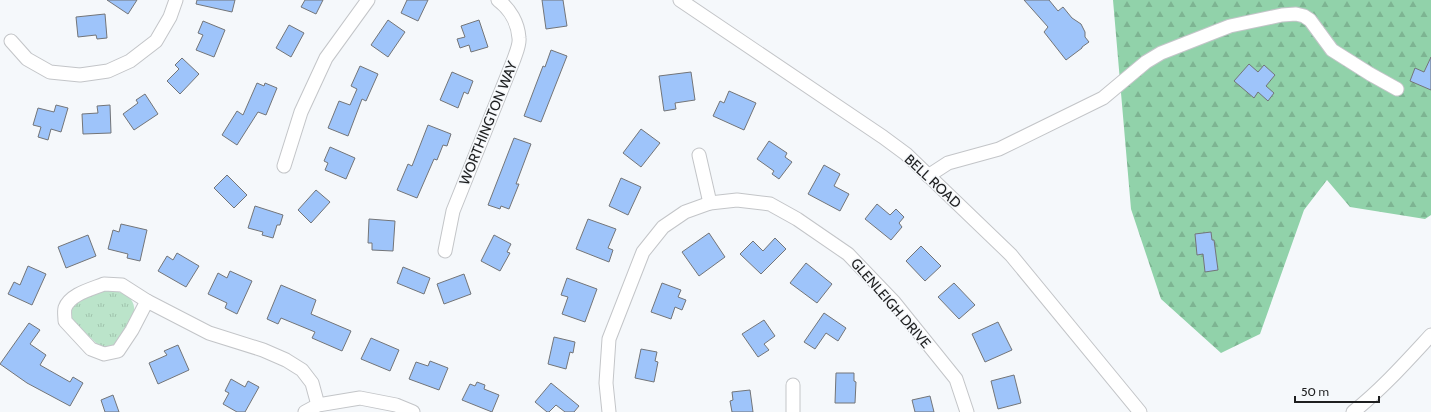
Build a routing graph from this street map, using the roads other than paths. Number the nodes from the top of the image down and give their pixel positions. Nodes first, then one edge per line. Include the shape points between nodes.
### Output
1 (176, 0) edge
2 (368, 0) edge
3 (498, 0) edge
4 (680, 0) edge
5 (11, 41) dead end
6 (1397, 89) dead end
7 (699, 154) dead end
8 (284, 166) dead end
9 (928, 176) junction
10 (710, 203) junction
11 (444, 251) dead end
12 (147, 301) junction
13 (1431, 335) edge
14 (793, 385) dead end
15 (318, 405) junction
16 (305, 412) edge
17 (413, 412) edge
18 (610, 412) edge
19 (793, 412) edge
20 (967, 412) edge
21 (1140, 412) edge
22 (1353, 412) edge

1 - 5 street via 170,17 156,41 130,61 108,71 80,75 50,72 27,59
2 - 8 street via 326,58 301,112
3 - 11 street, WORTHINGTON WAY via 515,19 520,39 454,210
4 - 9 street, BELL ROAD via 906,154
6 - 9 street via 1332,50 1310,20 1304,16 1282,15 1230,26 1162,53 1146,62 1103,98 1005,146 948,163
7 - 10 street
9 - 21 street, BELL ROAD via 1011,255
10 - 18 street, GLENLEIGH DRIVE via 685,212 663,228 643,252 609,339 606,383
10 - 20 street, GLENLEIGH DRIVE via 737,200 770,204 848,254 894,302 956,379
12 - 12 street via 122,285 104,284 72,299 65,308 65,321 91,349 104,354 118,351
12 - 15 street via 209,333 286,360 302,370 312,383
13 - 22 street via 1396,374
14 - 19 street
15 - 16 street
15 - 17 street via 360,398 396,405

